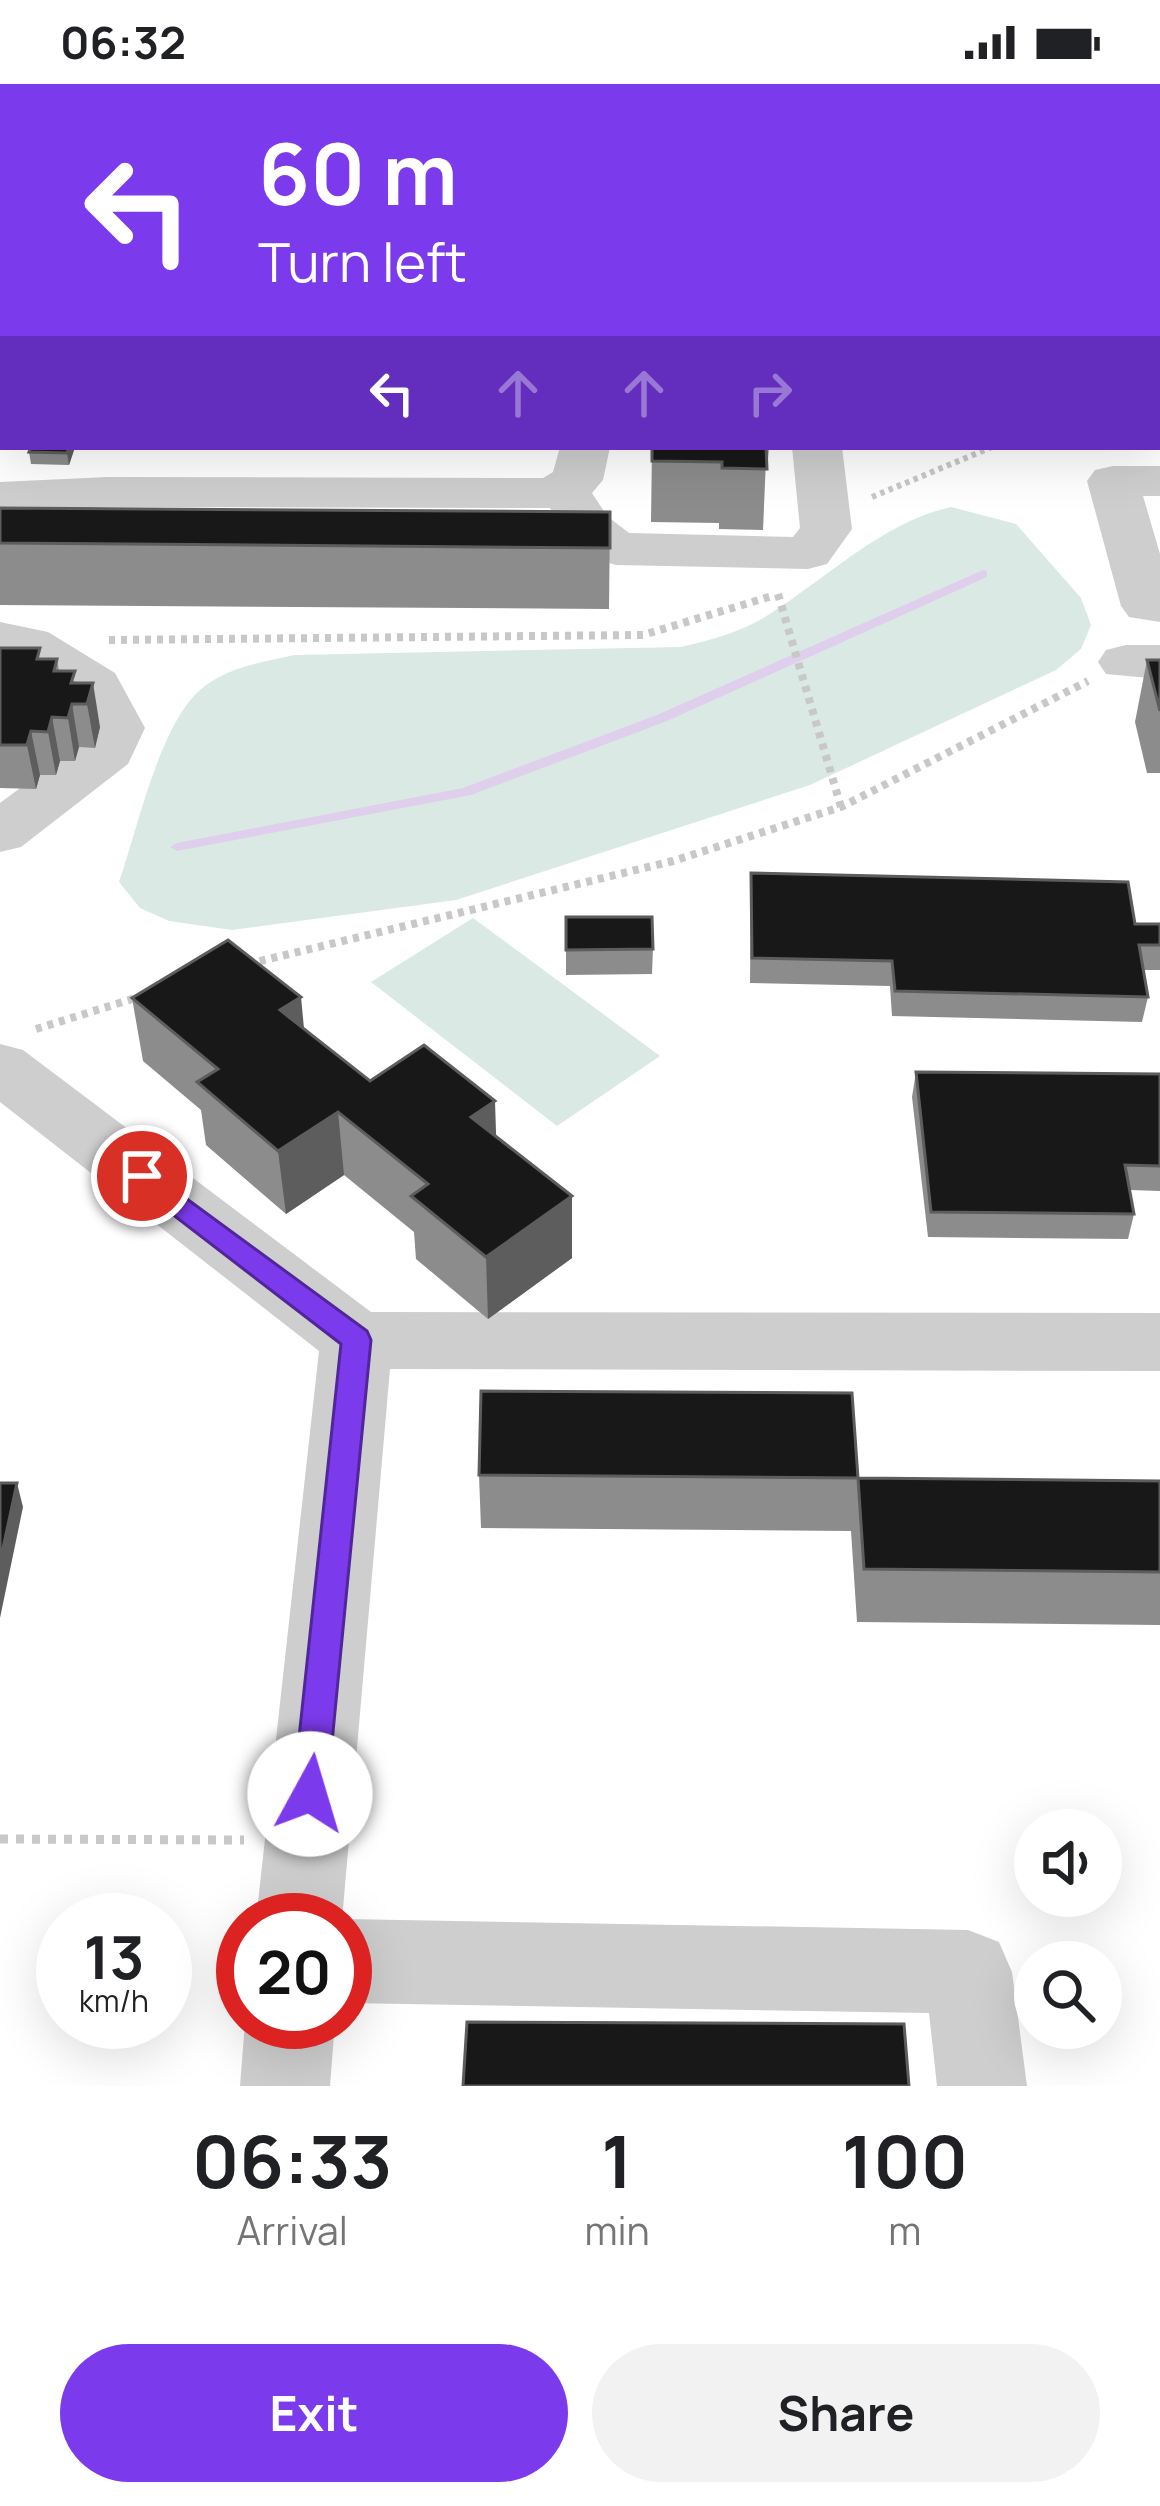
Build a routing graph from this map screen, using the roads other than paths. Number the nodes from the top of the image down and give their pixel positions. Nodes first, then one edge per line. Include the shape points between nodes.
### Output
1 (817, 450) edge
2 (574, 467) edge
3 (1160, 481) edge
4 (0, 497) edge
5 (1160, 606) edge
6 (0, 638) edge
7 (0, 833) edge
8 (11, 1050) edge
9 (356, 1340) junction
10 (1160, 1342) edge
11 (301, 1893) edge
12 (372, 1961) edge
13 (288, 2049) edge
14 (285, 2086) edge
15 (982, 2086) edge

1 - 2 lane via 804,559 616,548 587,526
2 - 4 lane via 553,493
3 - 5 lane via 1113,481 1148,606
6 - 7 lane via 29,644 95,685 116,728 107,751
8 - 9 lane
9 - 10 lane
9 - 11 lane
12 - 15 lane via 968,1972
13 - 14 lane

